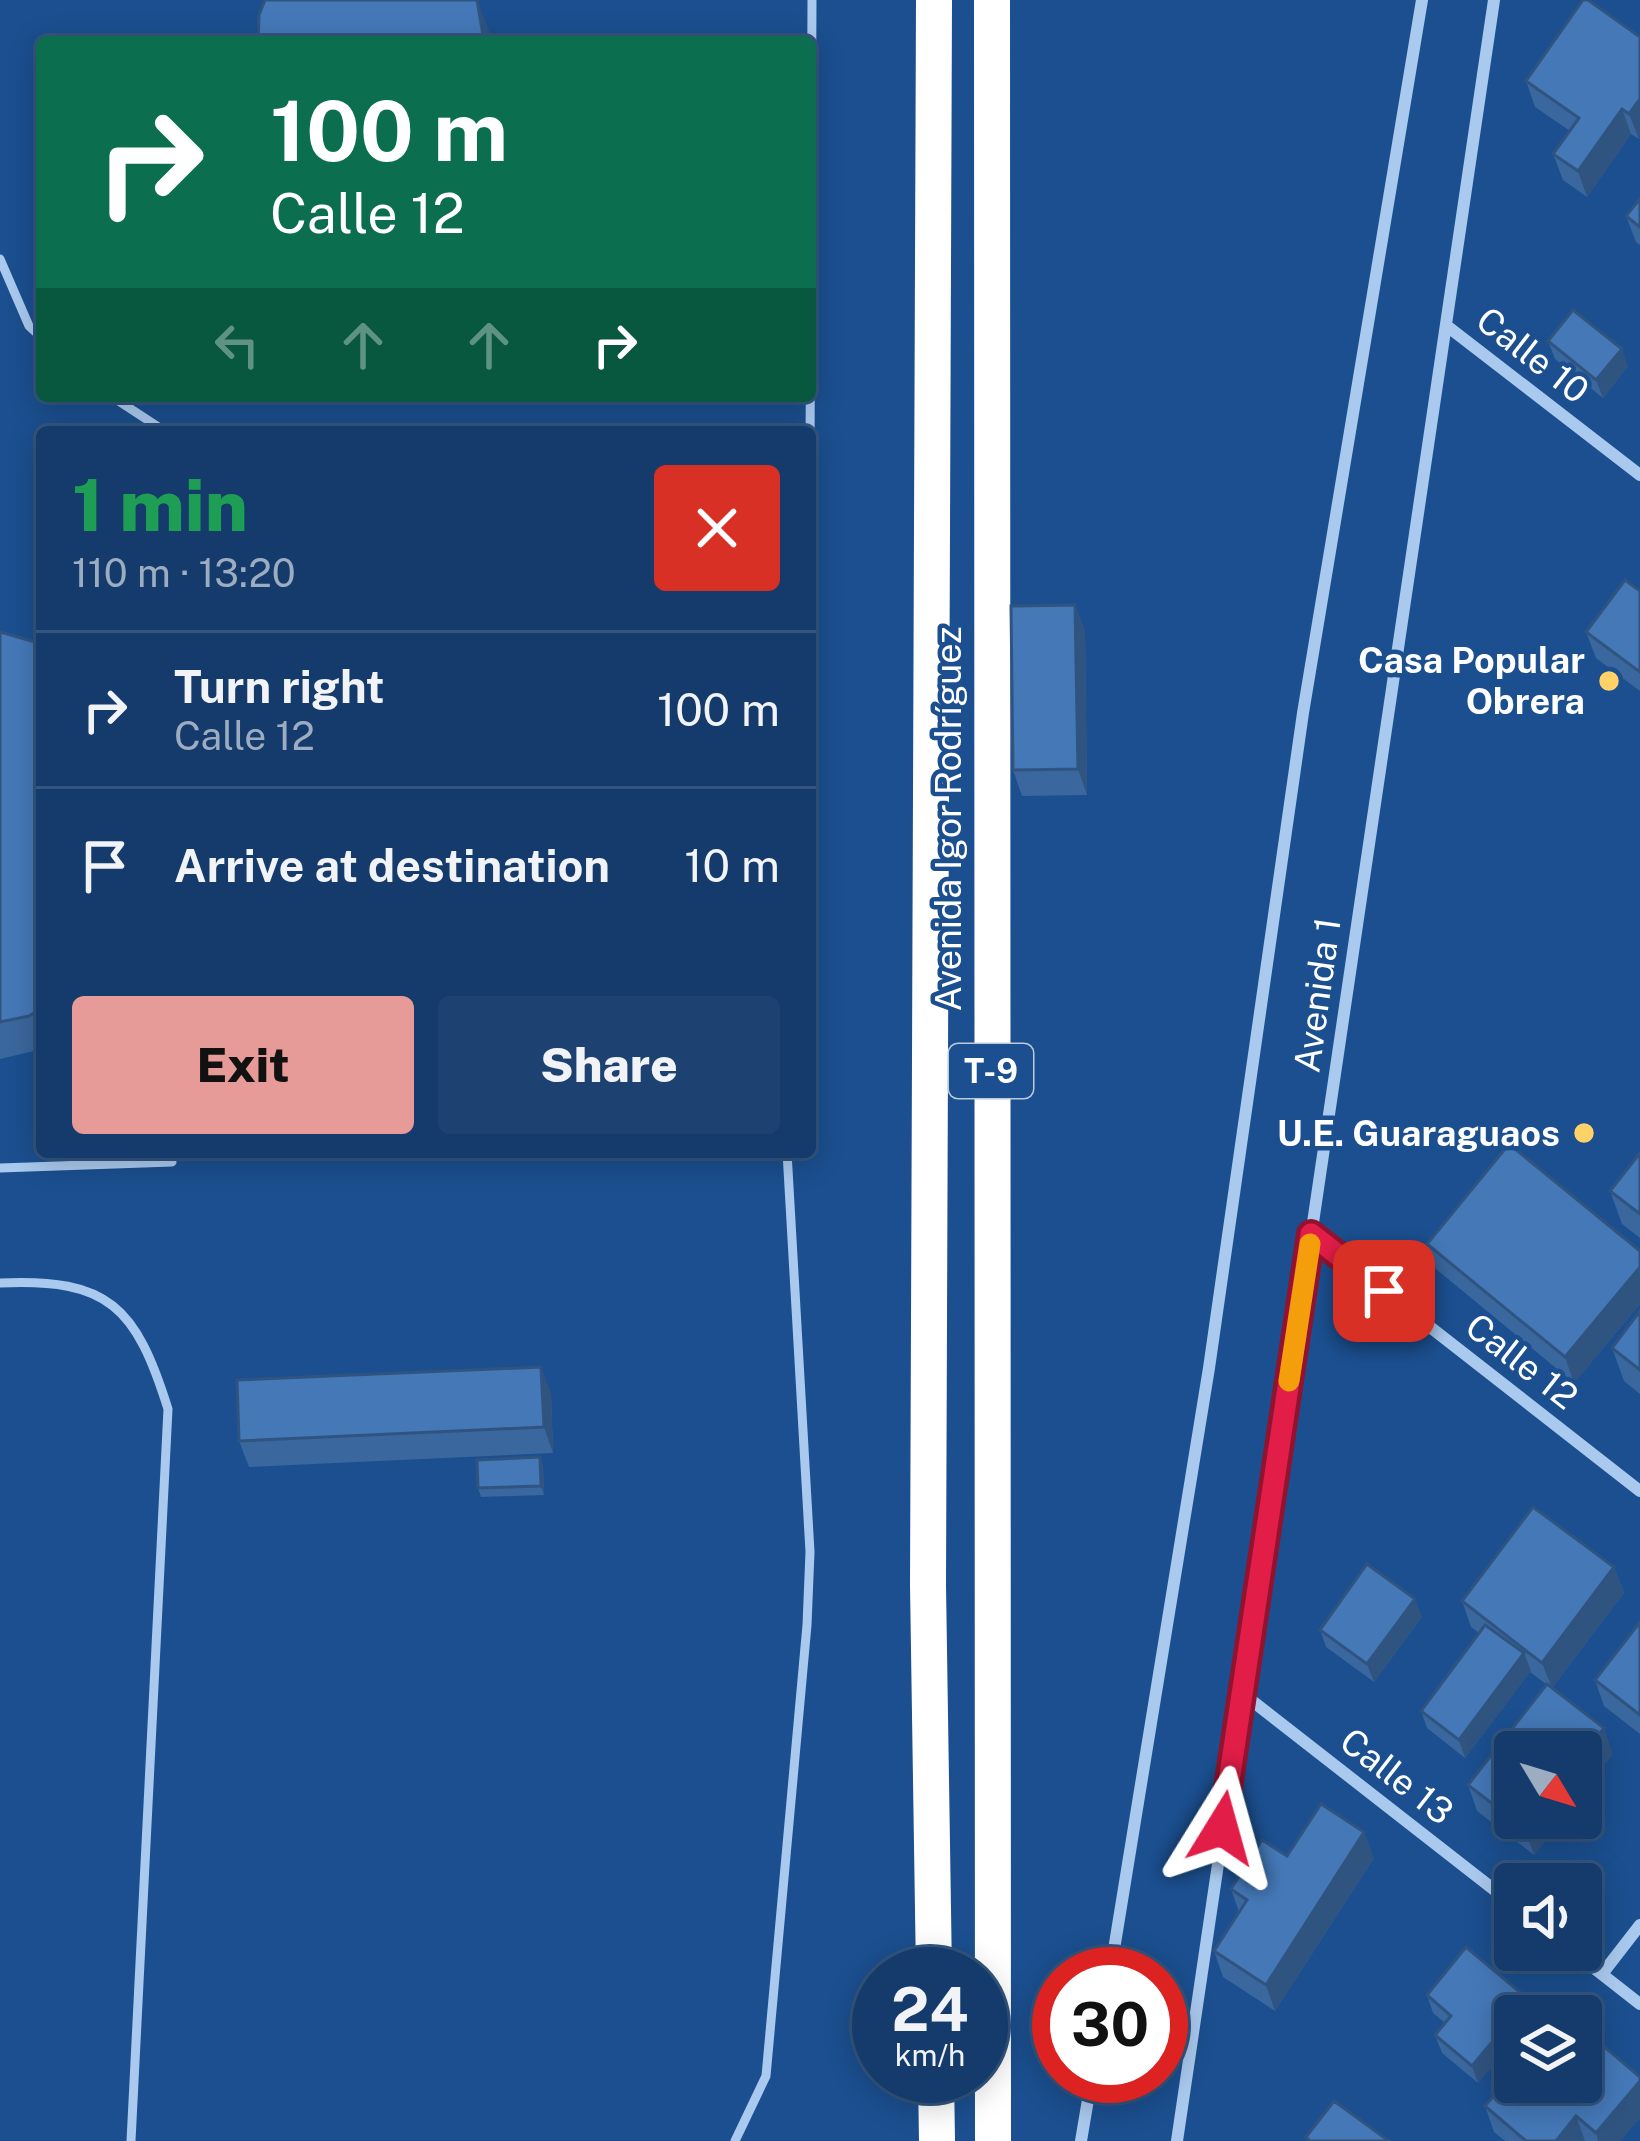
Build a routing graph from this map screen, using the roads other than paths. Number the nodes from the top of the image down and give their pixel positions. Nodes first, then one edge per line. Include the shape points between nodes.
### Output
1 (812, 0) edge
2 (934, 0) edge
3 (992, 0) edge
4 (1423, 0) edge
5 (1494, 0) edge
6 (812, 36) edge
7 (0, 259) edge
8 (1447, 326) junction
9 (36, 332) edge
10 (120, 402) edge
11 (157, 426) edge
12 (1640, 476) edge
13 (788, 1158) edge
14 (172, 1162) dead end
15 (0, 1168) edge
16 (1311, 1234) junction
17 (0, 1283) edge
18 (1640, 1491) edge
19 (1242, 1693) junction
20 (1494, 1890) edge
21 (1640, 1925) edge
22 (934, 1947) edge
23 (1114, 1947) edge
24 (1598, 1971) edge
25 (1602, 1974) junction
26 (1640, 2004) edge
27 (936, 2103) edge
28 (1087, 2103) edge
29 (130, 2141) edge
30 (735, 2141) edge
31 (937, 2141) edge
32 (993, 2141) edge
33 (1081, 2141) edge
34 (1177, 2141) edge

1 - 6 lane
2 - 22 highway, Avenida Igor Rodríguez / T-9
3 - 32 highway, Avenida Igor Rodríguez / T-9
4 - 23 street via 1306,690 1209,1367
5 - 8 street, Avenida 1
7 - 9 lane
8 - 12 street, Calle 10
8 - 16 street, Avenida 1
10 - 11 lane
13 - 30 lane via 807,1625 766,2076
14 - 15 lane
16 - 18 street, Calle 12
16 - 19 street, Avenida 1
17 - 29 lane via 60,1281 104,1298 148,1344 167,1409
19 - 20 street, Calle 13
19 - 34 street, Avenida 1
21 - 25 street
24 - 25 street
25 - 26 street
27 - 31 highway
28 - 33 street

